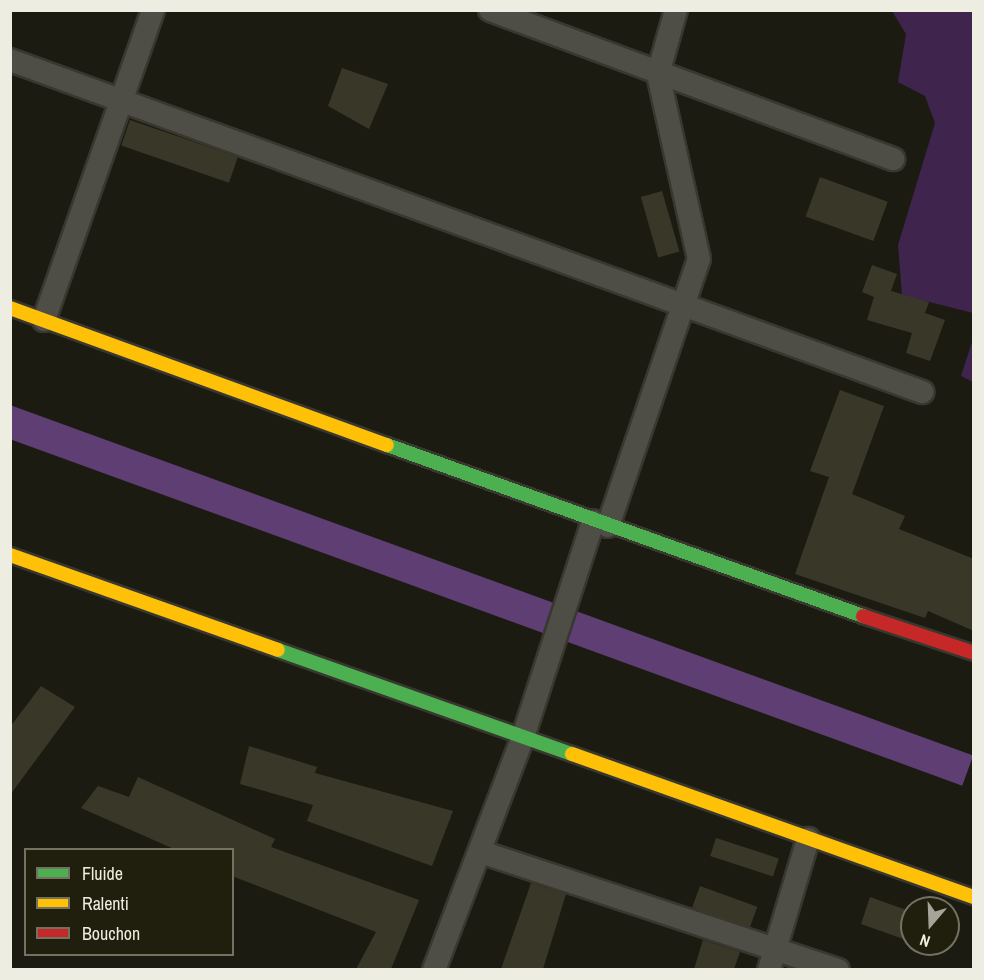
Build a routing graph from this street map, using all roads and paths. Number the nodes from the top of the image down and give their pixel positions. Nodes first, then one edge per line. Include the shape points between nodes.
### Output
1 (153, 10) edge
2 (490, 10) edge
3 (676, 10) edge
4 (10, 60) edge
5 (658, 74) junction
6 (122, 100) junction
7 (893, 159) dead end
8 (686, 303) junction
9 (10, 308) edge
10 (44, 320) junction
11 (922, 392) dead end
12 (601, 523) junction
13 (13, 561) edge
14 (974, 653) edge
15 (522, 740) junction
16 (808, 839) junction
17 (481, 852) junction
18 (974, 897) edge
19 (777, 946) junction
20 (434, 969) edge
21 (769, 969) edge
22 (838, 969) edge

1 - 6 street
2 - 5 street
3 - 5 street
4 - 6 street
5 - 7 street
5 - 8 street via 699,259
6 - 8 street
6 - 10 street
8 - 11 street
8 - 12 street
9 - 10 street
10 - 12 street
12 - 14 street
12 - 15 street via 565,608
13 - 15 street
15 - 16 street
15 - 17 street
16 - 18 street
16 - 19 street
17 - 19 street
17 - 20 street
19 - 21 street
19 - 22 street

